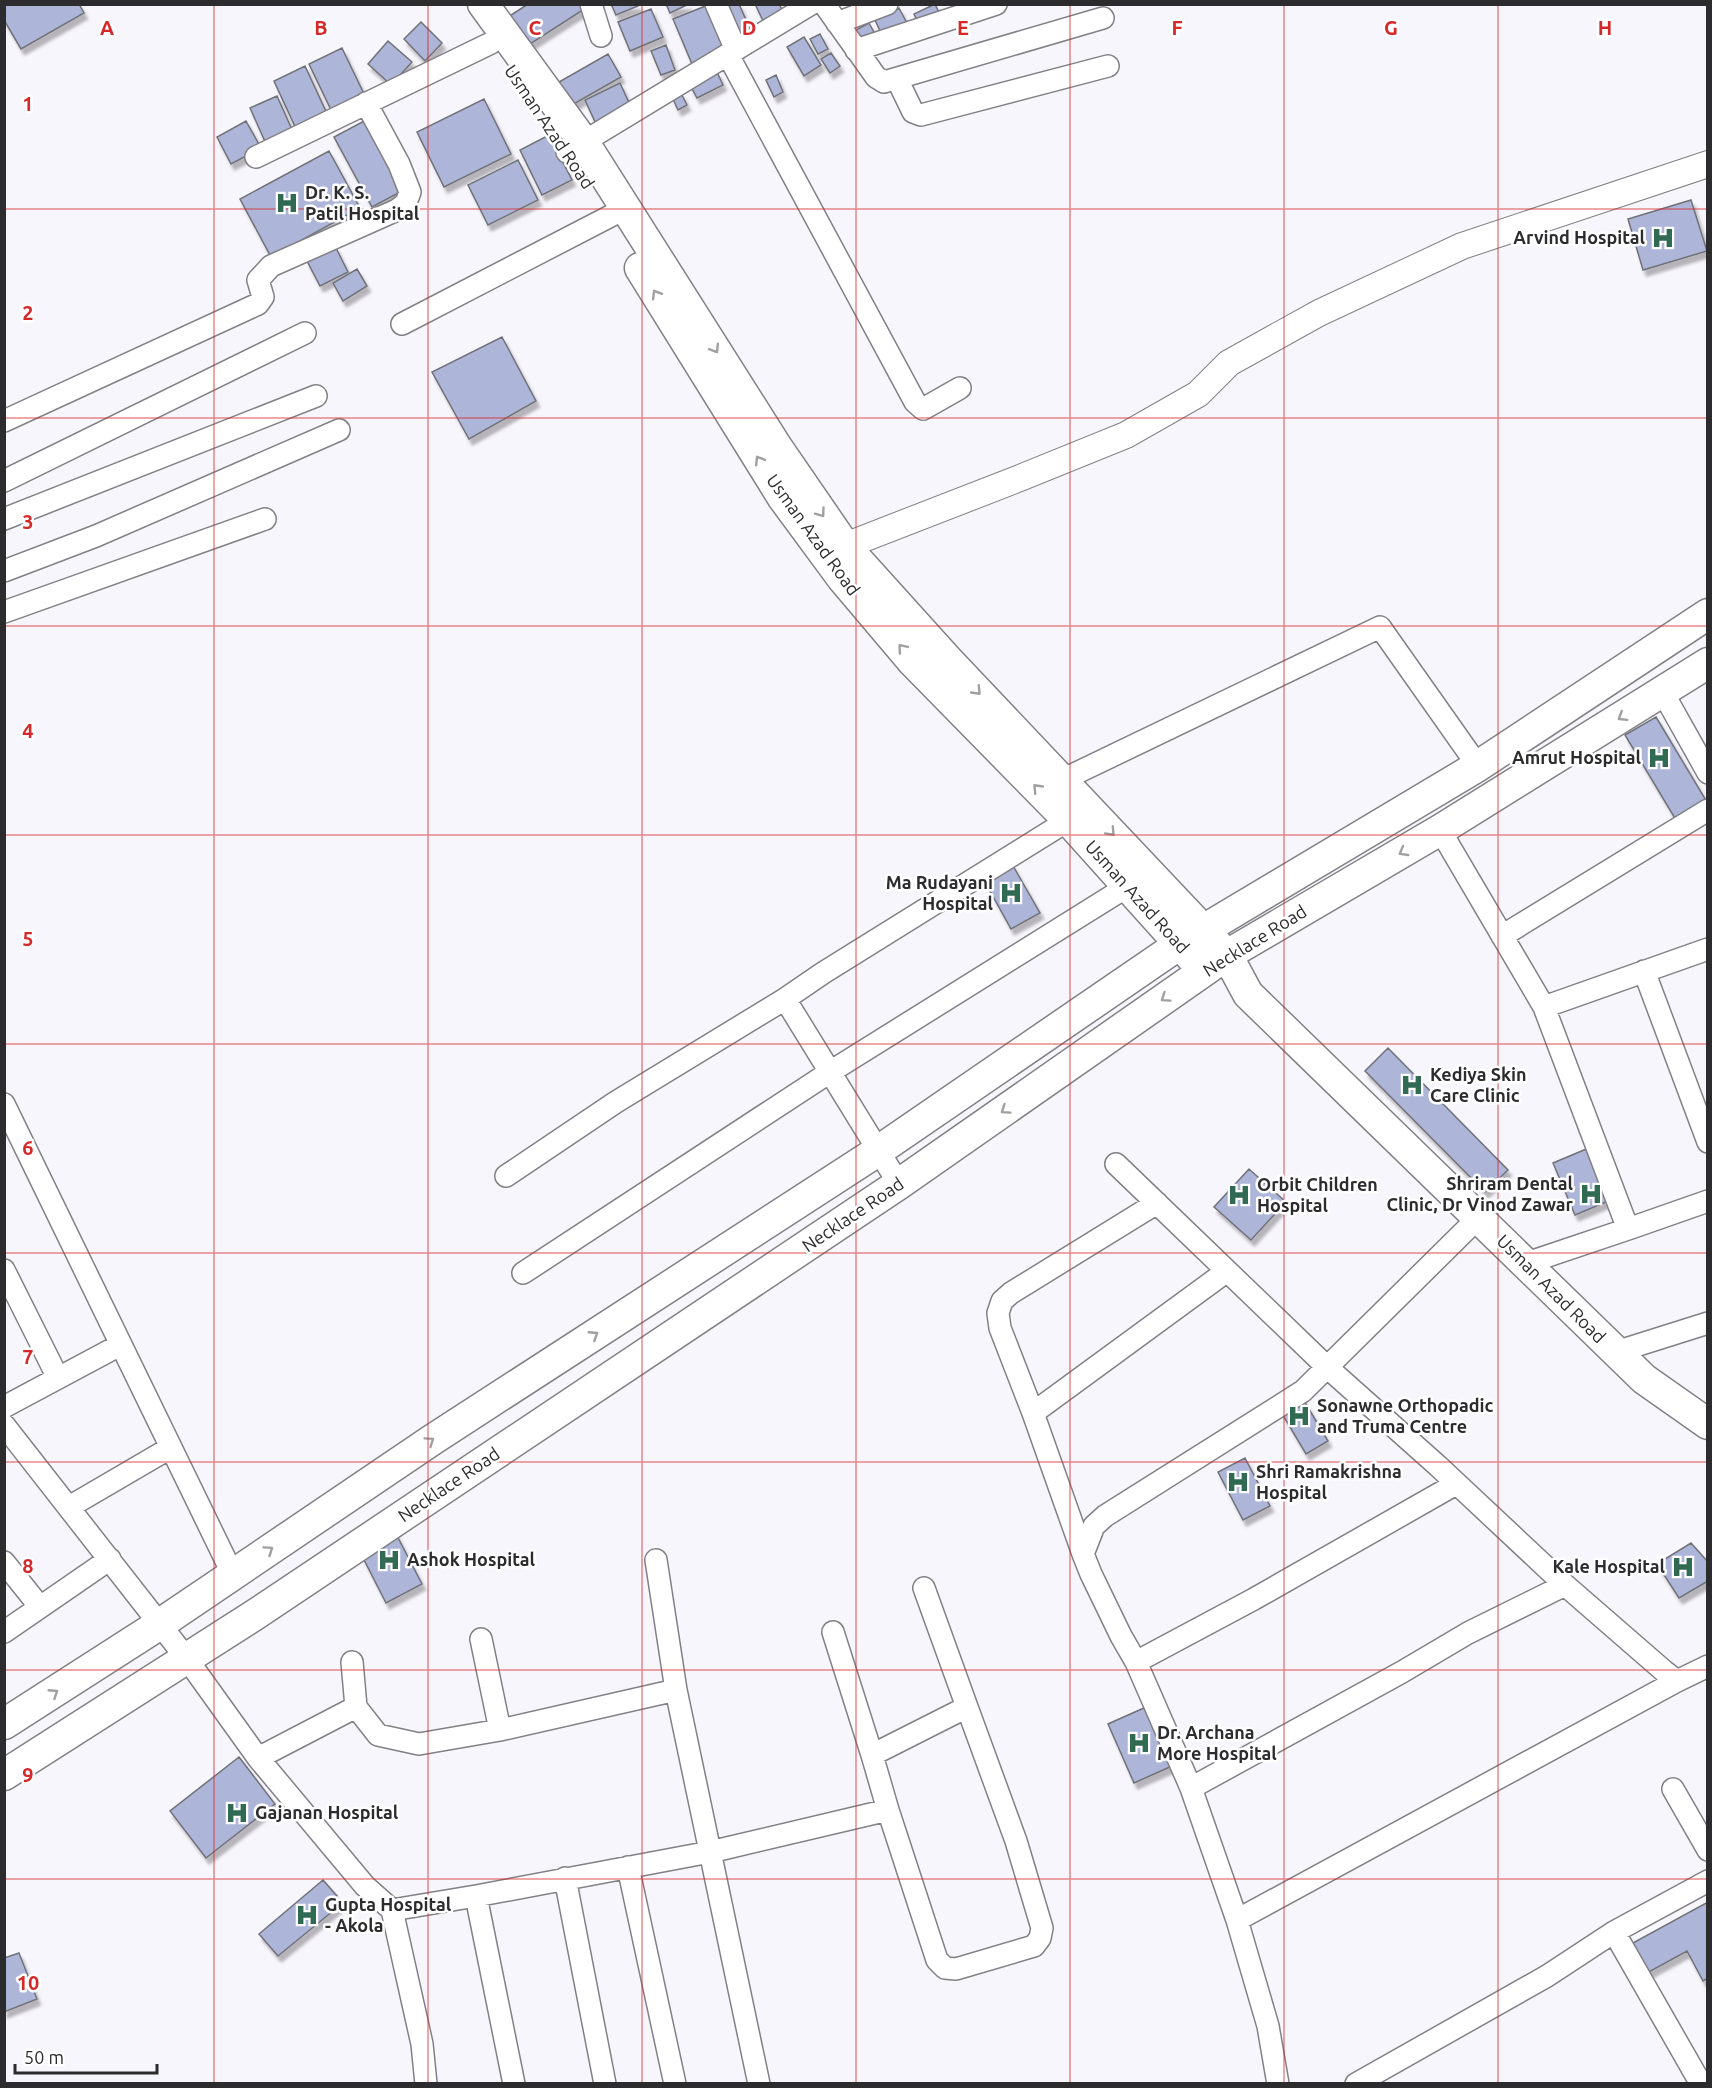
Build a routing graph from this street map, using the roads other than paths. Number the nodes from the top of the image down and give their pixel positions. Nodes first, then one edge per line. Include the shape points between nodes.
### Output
1 (463, 4) edge
2 (483, 4) edge
3 (591, 4) edge
4 (716, 4) edge
5 (811, 4) edge
6 (824, 4) edge
7 (887, 4) edge
8 (996, 4) edge
9 (1102, 18) dead end
10 (837, 23) junction
11 (601, 36) dead end
12 (491, 43) junction
13 (856, 50) junction
14 (732, 52) junction
15 (1108, 66) dead end
16 (897, 79) junction
17 (366, 103) junction
18 (575, 147) junction
19 (255, 157) dead end
20 (1707, 164) edge
21 (618, 212) junction
22 (402, 324) dead end
23 (305, 333) dead end
24 (960, 388) dead end
25 (316, 396) dead end
26 (4, 421) edge
27 (339, 430) dead end
28 (4, 481) edge
29 (4, 519) edge
30 (265, 519) dead end
31 (845, 546) junction
32 (4, 571) edge
33 (4, 612) edge
34 (1707, 614) edge
35 (1707, 663) edge
36 (1662, 692) junction
37 (1478, 766) junction
38 (1707, 773) edge
39 (1062, 780) junction
40 (1707, 810) edge
41 (1078, 814) junction
42 (1440, 830) junction
43 (1128, 886) junction
44 (1502, 936) junction
45 (1192, 937) junction
46 (1707, 949) edge
47 (1215, 963) junction
48 (1644, 971) junction
49 (785, 999) junction
50 (1544, 1007) junction
51 (830, 1072) junction
52 (4, 1104) edge
53 (1707, 1142) edge
54 (878, 1151) junction
55 (1116, 1164) dead end
56 (506, 1176) dead end
57 (899, 1184) junction
58 (1707, 1201) edge
59 (1157, 1203) junction
60 (1479, 1217) junction
61 (1628, 1229) junction
62 (1524, 1264) junction
63 (4, 1270) edge
64 (1227, 1271) junction
65 (523, 1273) dead end
66 (1707, 1323) edge
67 (120, 1345) junction
68 (1616, 1352) junction
69 (1328, 1368) junction
70 (58, 1378) junction
71 (4, 1407) edge
72 (1033, 1413) junction
73 (1707, 1424) edge
74 (4, 1425) edge
75 (170, 1448) junction
76 (1456, 1484) junction
77 (69, 1507) junction
78 (1083, 1554) junction
79 (110, 1559) junction
80 (656, 1560) dead end
81 (4, 1562) edge
82 (233, 1575) junction
83 (1565, 1585) junction
84 (924, 1588) dead end
85 (40, 1607) junction
86 (160, 1624) junction
87 (4, 1632) edge
88 (833, 1632) dead end
89 (481, 1639) dead end
90 (187, 1659) junction
91 (352, 1662) dead end
92 (1136, 1662) junction
93 (1707, 1666) edge
94 (1677, 1681) junction
95 (676, 1690) junction
96 (356, 1707) junction
97 (967, 1707) junction
98 (4, 1724) edge
99 (500, 1730) junction
100 (872, 1755) junction
101 (258, 1758) junction
102 (4, 1775) edge
103 (1191, 1788) junction
104 (1673, 1789) dead end
105 (888, 1810) junction
106 (1707, 1850) edge
107 (710, 1851) junction
108 (628, 1867) junction
109 (564, 1878) junction
110 (1707, 1881) edge
111 (476, 1896) junction
112 (392, 1910) junction
113 (1237, 1920) junction
114 (1614, 1932) junction
115 (426, 2084) edge
116 (514, 2084) edge
117 (605, 2084) edge
118 (675, 2084) edge
119 (759, 2084) edge
120 (1278, 2084) edge
121 (1356, 2084) edge
122 (1701, 2084) edge

1 - 12 main road, Usman Azad Road
2 - 18 main road, Usman Azad Road
3 - 11 street
4 - 14 street
5 - 14 street
6 - 10 street
7 - 10 street
8 - 13 street
9 - 16 street
10 - 13 street
12 - 17 street
12 - 18 main road, Usman Azad Road
13 - 16 street via 880,80
14 - 18 street
14 - 24 street via 915,402 923,409
15 - 16 street via 921,115 913,112
17 - 19 street
17 - 26 street via 410,192 406,203 271,266 258,280 263,297 258,304
18 - 21 main road, Usman Azad Road
20 - 31 street via 1462,246 1319,313 1229,363 1198,394 1126,435
21 - 22 street
21 -> 31 main road, Usman Azad Road
41 -> 21 main road, Usman Azad Road via 913,662 835,569 783,498 685,343
23 - 28 street
25 - 29 street
27 - 32 street via 96,536
30 - 33 street
31 -> 39 main road, Usman Azad Road
34 - 37 main road, Necklace Road
35 - 36 main road, Necklace Road
36 - 38 street
36 -> 42 main road, Necklace Road
37 - 39 street via 1380,627
37 - 45 main road, Necklace Road
39 - 41 main road, Usman Azad Road
40 - 44 street
41 - 43 main road, Usman Azad Road
41 -> 45 main road, Usman Azad Road
41 - 49 street
42 - 44 street
42 -> 47 main road, Necklace Road
43 - 45 main road, Usman Azad Road
43 - 51 street
44 - 50 street
45 - 47 main road, Usman Azad Road
45 - 54 main road, Necklace Road
46 - 48 street
47 -> 57 main road, Necklace Road
47 - 60 main road, Usman Azad Road
48 - 50 street
48 - 53 street
49 - 51 street
49 - 56 street via 616,1102
50 - 61 street
51 - 54 street
51 - 65 street
52 - 67 street
54 - 57 street
82 -> 54 main road, Necklace Road via 432,1440
55 - 59 street
57 - 90 main road, Necklace Road
58 - 61 street
59 - 64 street
59 - 72 street via 1002,1301 998,1313 1000,1328
60 - 62 main road, Usman Azad Road
60 - 69 street
61 - 62 street
62 - 68 main road, Usman Azad Road
63 - 70 street
64 - 69 street
64 - 72 street
66 - 68 street
67 - 70 street
67 - 75 street
68 - 73 main road, Usman Azad Road via 1644,1379
69 - 76 street
69 - 78 street via 1303,1391 1105,1516 1094,1526
70 - 71 street
72 - 78 street
74 - 77 street
75 - 77 street
75 - 82 street
76 - 83 street
76 - 92 street
77 - 79 street
78 - 92 street
79 - 85 street
79 - 86 street
80 - 95 street
81 - 85 street
82 - 86 main road, Necklace Road
83 - 94 street
83 - 103 street via 1468,1633
84 - 97 street
85 - 87 street
86 - 90 street
98 -> 86 main road, Necklace Road
88 - 100 street
89 - 99 street
90 - 101 street
90 - 102 main road, Necklace Road
91 - 96 street
92 - 103 street
93 - 94 street
94 - 113 street
95 - 99 street
95 - 107 street
96 - 99 street via 378,1735 419,1744
96 - 101 street
97 - 100 street
97 - 105 street via 1016,1841 1042,1928 1034,1946 956,1970 945,1968 937,1960
100 - 105 street
101 - 112 street via 365,1886
103 - 113 street
104 - 106 street
105 - 107 street
107 - 108 street
107 - 119 street
108 - 109 street
108 - 118 street
109 - 111 street
109 - 117 street
110 - 114 street
111 - 112 street
111 - 116 street
112 - 115 street via 422,2044
113 - 120 street via 1268,2026
114 - 121 street via 1547,1976
114 - 122 street

